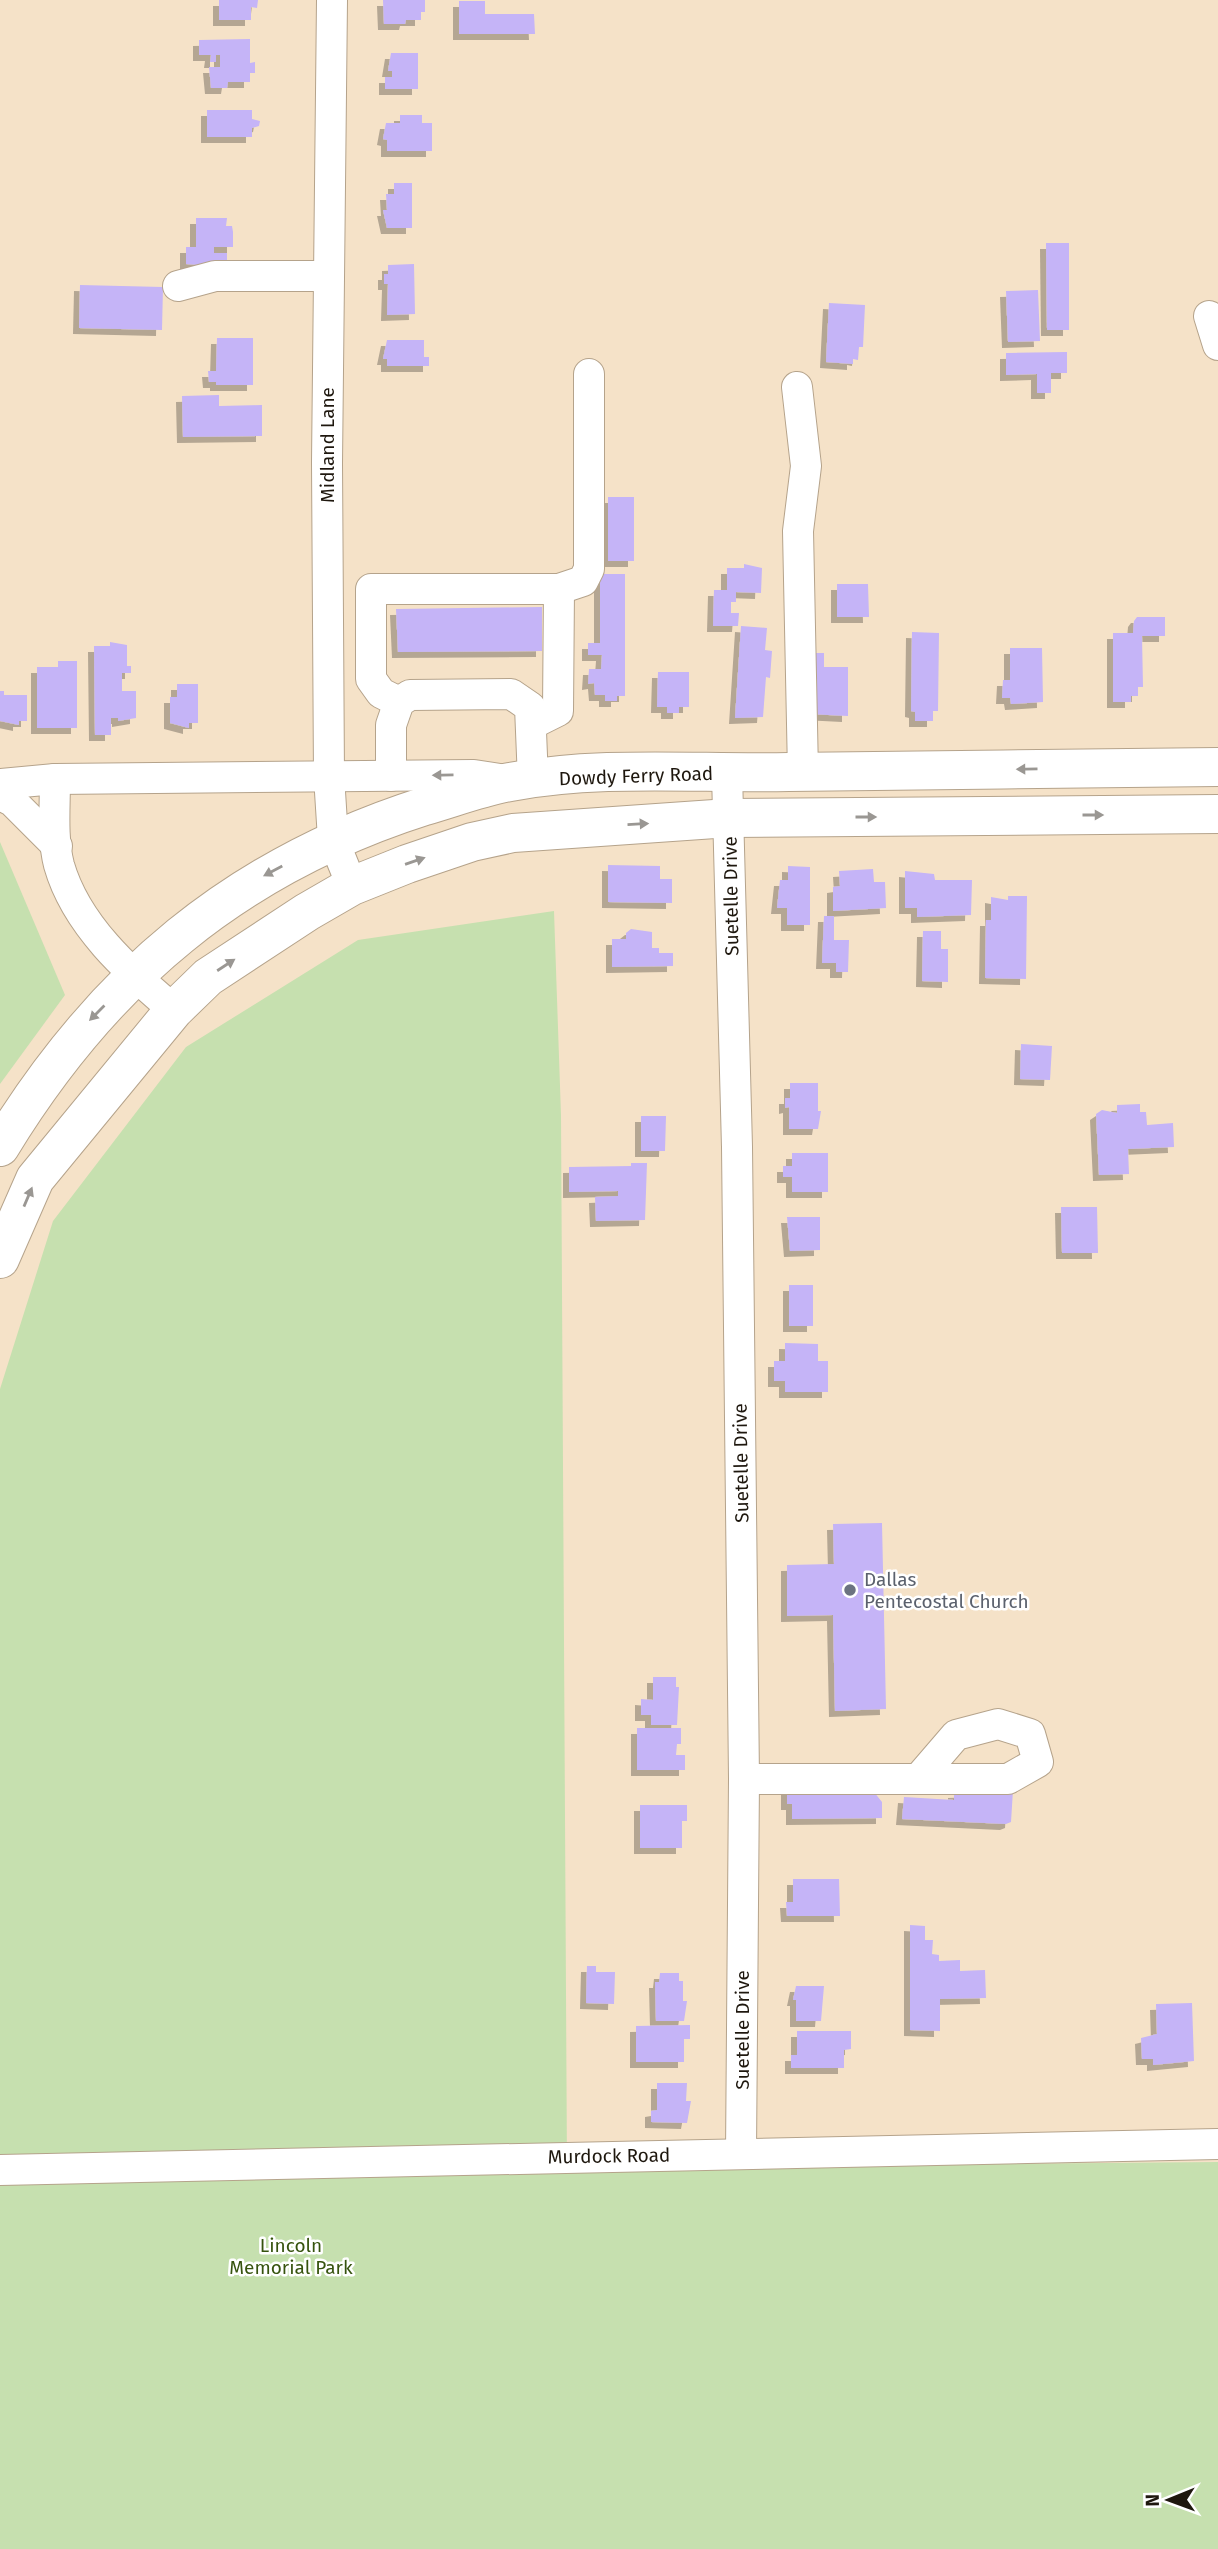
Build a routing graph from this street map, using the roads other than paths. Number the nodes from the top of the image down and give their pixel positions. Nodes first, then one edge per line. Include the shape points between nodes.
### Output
1 (332, 0) edge
2 (329, 276) junction
3 (178, 286) dead end
4 (1209, 316) dead end
5 (1218, 345) edge
6 (589, 374) dead end
7 (797, 387) dead end
8 (559, 589) junction
9 (398, 702) junction
10 (532, 724) junction
11 (1218, 767) edge
12 (803, 772) junction
13 (727, 774) junction
14 (329, 776) junction
15 (391, 776) junction
16 (55, 779) junction
17 (521, 781) junction
18 (0, 784) edge
19 (0, 795) edge
20 (1218, 814) edge
21 (729, 818) junction
22 (333, 839) junction
23 (57, 846) junction
24 (352, 886) junction
25 (134, 976) junction
26 (174, 1010) junction
27 (0, 1147) edge
28 (0, 1259) edge
29 (919, 1778) dead end
30 (744, 1779) junction
31 (1218, 2144) edge
32 (741, 2153) junction
33 (0, 2170) edge

1 - 2 street, Midland Lane
2 - 3 street via 215,276
2 - 14 street, Midland Lane
4 - 5 street
6 - 8 street via 589,569 583,581
7 - 12 street via 806,466 798,531
8 - 9 street via 371,589 371,679 381,693
8 - 10 street via 558,711
9 - 10 street via 410,695 510,694 530,707
9 - 15 street via 391,724
10 - 17 street
11 -> 12 main road, Dowdy Ferry Road
12 - 13 main road, Dowdy Ferry Road
13 - 17 main road, Dowdy Ferry Road via 618,772
13 - 21 street, Suetelle Drive
14 - 15 street, Dowdy Ferry Road
14 - 16 street, Dowdy Ferry Road
14 - 22 street, Midland Lane
17 -> 15 street, Dowdy Ferry Road via 474,775
16 - 18 street, Dowdy Ferry Road
16 - 23 street
17 - 22 main road via 413,810
19 - 23 street via 12,801
21 -> 20 main road
24 -> 21 main road via 472,842 513,833
21 - 30 street, Suetelle Drive
22 - 24 street, Midland Lane
22 -> 25 main road via 227,900
23 - 25 street via 71,895 93,931
26 -> 24 main road via 208,977
25 - 26 street
25 -> 27 main road via 89,1021
28 -> 26 main road via 35,1179
29 - 30 street
30 - 32 street, Suetelle Drive
31 - 32 street, Murdock Road
32 - 33 street, Murdock Road

